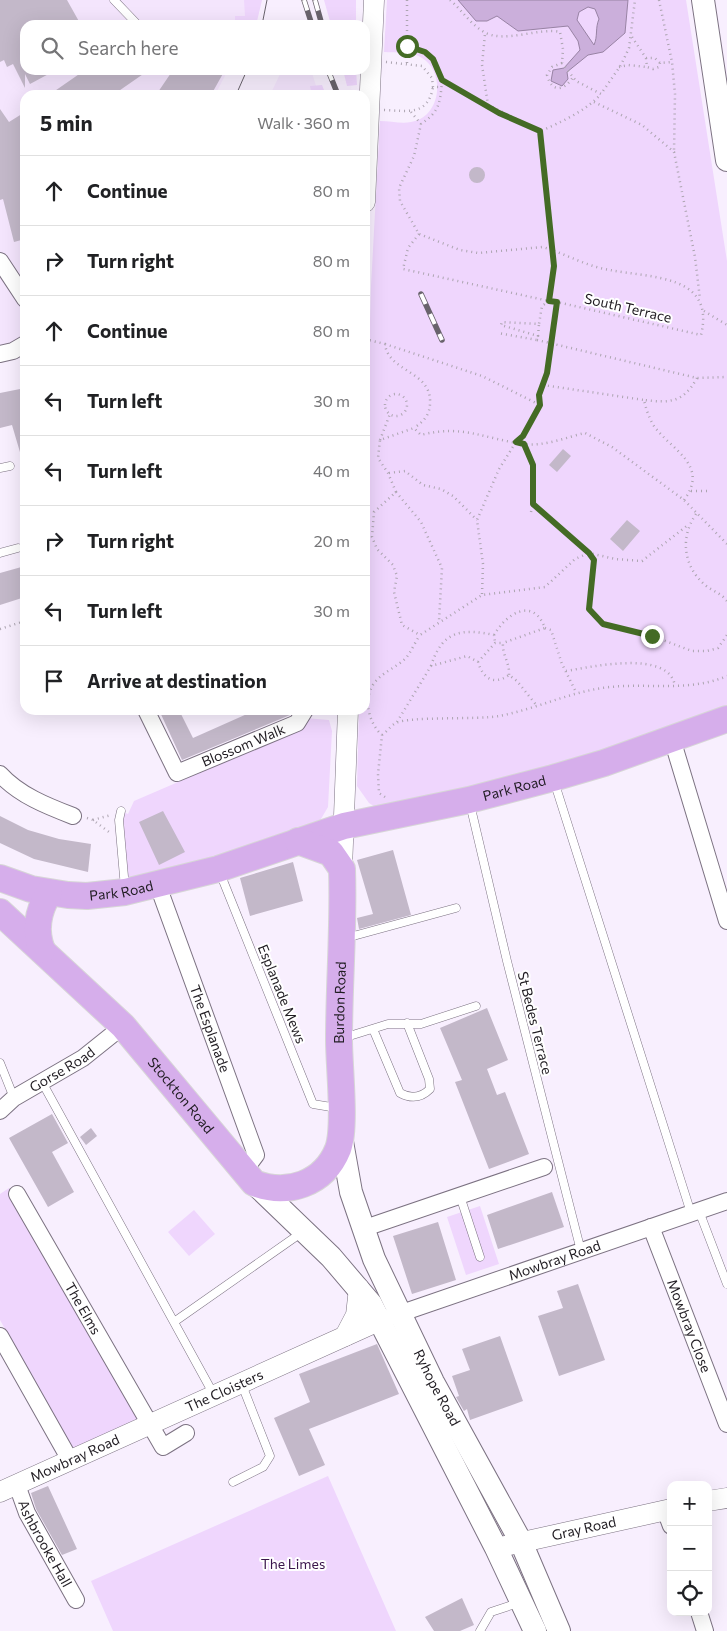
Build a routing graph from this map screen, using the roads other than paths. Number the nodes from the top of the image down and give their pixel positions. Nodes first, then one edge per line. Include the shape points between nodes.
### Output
1 (114, 0) edge
2 (374, 0) edge
3 (703, 0) edge
4 (133, 20) edge
5 (369, 90) edge
6 (727, 160) edge
7 (0, 261) edge
8 (20, 291) edge
9 (20, 347) edge
10 (0, 354) edge
11 (10, 466) dead end
12 (0, 468) edge
13 (18, 548) dead end
14 (0, 553) edge
15 (148, 715) edge
16 (302, 715) edge
17 (348, 715) edge
18 (727, 718) edge
19 (672, 739) junction
20 (0, 774) edge
21 (553, 778) junction
22 (346, 791) junction
23 (469, 800) junction
24 (381, 806) junction
25 (121, 811) road end
26 (73, 816) road end
27 (344, 826) junction
28 (298, 841) junction
29 (337, 861) junction
30 (218, 869) junction
31 (0, 878) edge
32 (157, 883) junction
33 (125, 892) junction
34 (49, 893) junction
35 (456, 908) dead end
36 (0, 912) edge
37 (727, 921) edge
38 (342, 939) junction
39 (42, 950) junction
40 (476, 1006) dead end
41 (407, 1023) junction
42 (123, 1026) junction
43 (373, 1029) junction
44 (339, 1040) junction
45 (0, 1063) edge
46 (42, 1082) junction
47 (14, 1098) junction
48 (340, 1108) junction
49 (0, 1111) edge
50 (341, 1136) junction
51 (544, 1167) dead end
52 (249, 1177) junction
53 (17, 1194) dead end
54 (460, 1196) junction
55 (727, 1201) edge
56 (695, 1212) junction
57 (651, 1227) junction
58 (362, 1229) junction
59 (310, 1237) junction
60 (581, 1251) junction
61 (480, 1257) dead end
62 (727, 1284) edge
63 (359, 1288) junction
64 (390, 1317) junction
65 (174, 1322) junction
66 (0, 1336) edge
67 (345, 1336) junction
68 (241, 1383) junction
69 (214, 1395) junction
70 (151, 1424) junction
71 (727, 1424) edge
72 (186, 1433) dead end
73 (70, 1460) junction
74 (233, 1482) dead end
75 (8, 1489) edge
76 (727, 1498) edge
77 (712, 1500) edge
78 (667, 1515) edge
79 (521, 1542) junction
80 (496, 1548) junction
81 (76, 1600) dead end
82 (522, 1601) junction
83 (700, 1616) edge
84 (480, 1631) edge
85 (535, 1631) edge
86 (559, 1631) edge
87 (705, 1631) edge

1 - 4 lane
2 - 5 street
3 - 6 main road
7 - 8 street
9 - 10 street
11 - 12 lane
13 - 14 lane
15 - 16 street, Blossom Walk via 177,774 297,723
17 - 22 street, Burdon Road
18 - 19 highway, Park Road
19 - 21 highway, Park Road
19 - 37 street
20 - 26 street via 27,795
21 - 23 highway, Park Road
21 - 56 lane
22 - 27 street, Burdon Road
22 - 28 street, Park Road via 329,821
23 - 24 highway, Park Road
23 - 60 lane, St Bedes Terrace
24 - 27 highway, Park Road
24 - 29 highway
25 - 33 lane
27 - 28 highway, Park Road
27 - 29 street, Burdon Road
28 - 29 highway
28 - 30 highway, Park Road
29 - 38 highway, Burdon Road
30 - 32 highway, Park Road
30 - 48 lane, Esplanade Mews via 313,1104
31 - 34 highway, Park Road
32 - 33 highway, Park Road
32 - 52 street, The Esplanade via 256,1155
33 - 34 highway, Park Road via 87,896
34 - 39 highway via 38,921
35 - 38 lane
36 - 39 highway, Stockton Road
38 - 44 highway, Burdon Road
39 - 42 highway, Stockton Road
40 - 41 lane via 421,1024
41 - 43 lane
41 - 43 lane via 429,1079 430,1089 424,1096 408,1098 400,1094
42 - 46 street, Gorse Road via 83,1058
42 - 52 highway, Stockton Road
43 - 44 lane
44 - 48 highway, Burdon Road
45 - 47 lane
46 - 47 street, Gorse Road
46 - 65 lane
47 - 49 street, Gorse Road
48 - 50 highway, Burdon Road
50 - 52 highway via 334,1158 311,1181 282,1189
50 - 58 main road, Ryhope Road
51 - 54 street
52 - 59 main road, Stockton Road
53 - 70 street, The Elms
54 - 58 street
54 - 61 lane
55 - 56 street, Mowbray Road
56 - 57 street, Mowbray Road
56 - 62 lane
57 - 60 street, Mowbray Road
57 - 71 street, Mowbray Close
58 - 64 main road, Ryhope Road
59 - 63 main road, Ryhope Road
59 - 65 lane
60 - 64 street, Mowbray Road
63 - 64 main road, Ryhope Road
63 - 67 street via 356,1315
64 - 67 street, The Cloisters
64 - 79 main road, Ryhope Road via 433,1382
64 - 80 main road, Ryhope Road
65 - 69 lane
66 - 73 street
67 - 68 street, The Cloisters
68 - 69 street, The Cloisters
68 - 74 lane via 270,1456 263,1467
69 - 70 street, The Cloisters
70 - 72 street, The Cloisters via 163,1447
70 - 73 street, Mowbray Road
73 - 75 street, Mowbray Road
75 - 81 street, Ashbrooke Hall via 27,1514
76 - 77 street
78 - 79 street, Gray Road
79 - 80 street, Gray Road
79 - 86 main road, Ryhope Road
80 - 82 main road, Ryhope Road
82 - 84 lane via 491,1612
82 - 85 main road, Ryhope Road
83 - 87 street

